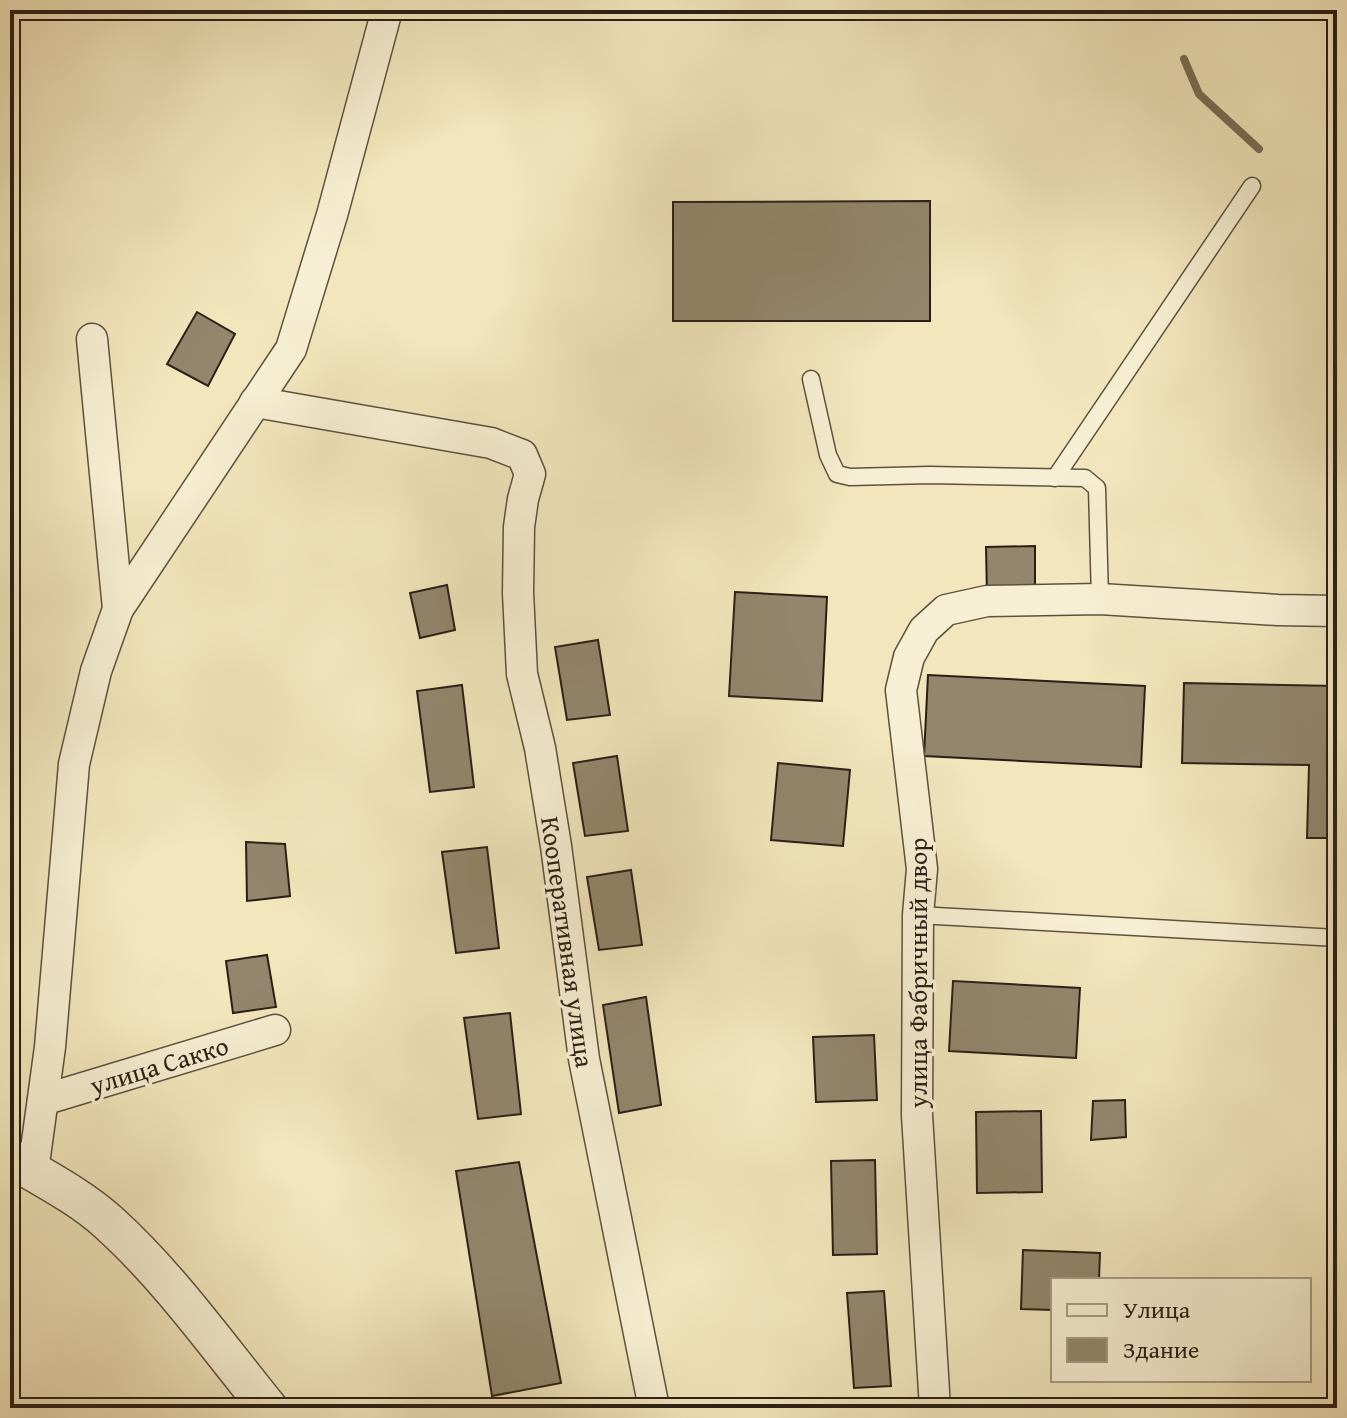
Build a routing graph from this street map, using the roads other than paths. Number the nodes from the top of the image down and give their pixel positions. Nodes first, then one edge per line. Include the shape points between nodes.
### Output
1 (387, 10) edge
2 (1252, 186) dead end
3 (92, 339) dead end
4 (811, 379) dead end
5 (255, 402) junction
6 (1055, 478) junction
7 (1100, 599) junction
8 (118, 609) junction
9 (1337, 611) edge
10 (918, 915) junction
11 (1337, 938) edge
12 (275, 1030) dead end
13 (43, 1100) junction
14 (21, 1164) edge
15 (268, 1408) edge
16 (654, 1408) edge
17 (935, 1408) edge

1 - 5 street via 291,349
2 - 6 lane
3 - 8 street
4 - 6 lane via 837,474
5 - 8 street
5 - 16 street, Кооперативная улица via 491,443 522,455 530,474 519,527 522,674 556,846 584,1059
6 - 7 lane via 1085,478 1097,488
7 - 9 street, улица Фабричный двор
7 - 10 street, улица Фабричный двор via 987,601 946,610 924,630 909,657 901,690 922,869
8 - 13 street via 96,671 74,764
10 - 11 lane
10 - 17 street, улица Фабричный двор via 917,1115
12 - 13 street, улица Сакко
13 - 14 street
14 - 15 street via 80,1200 117,1231

